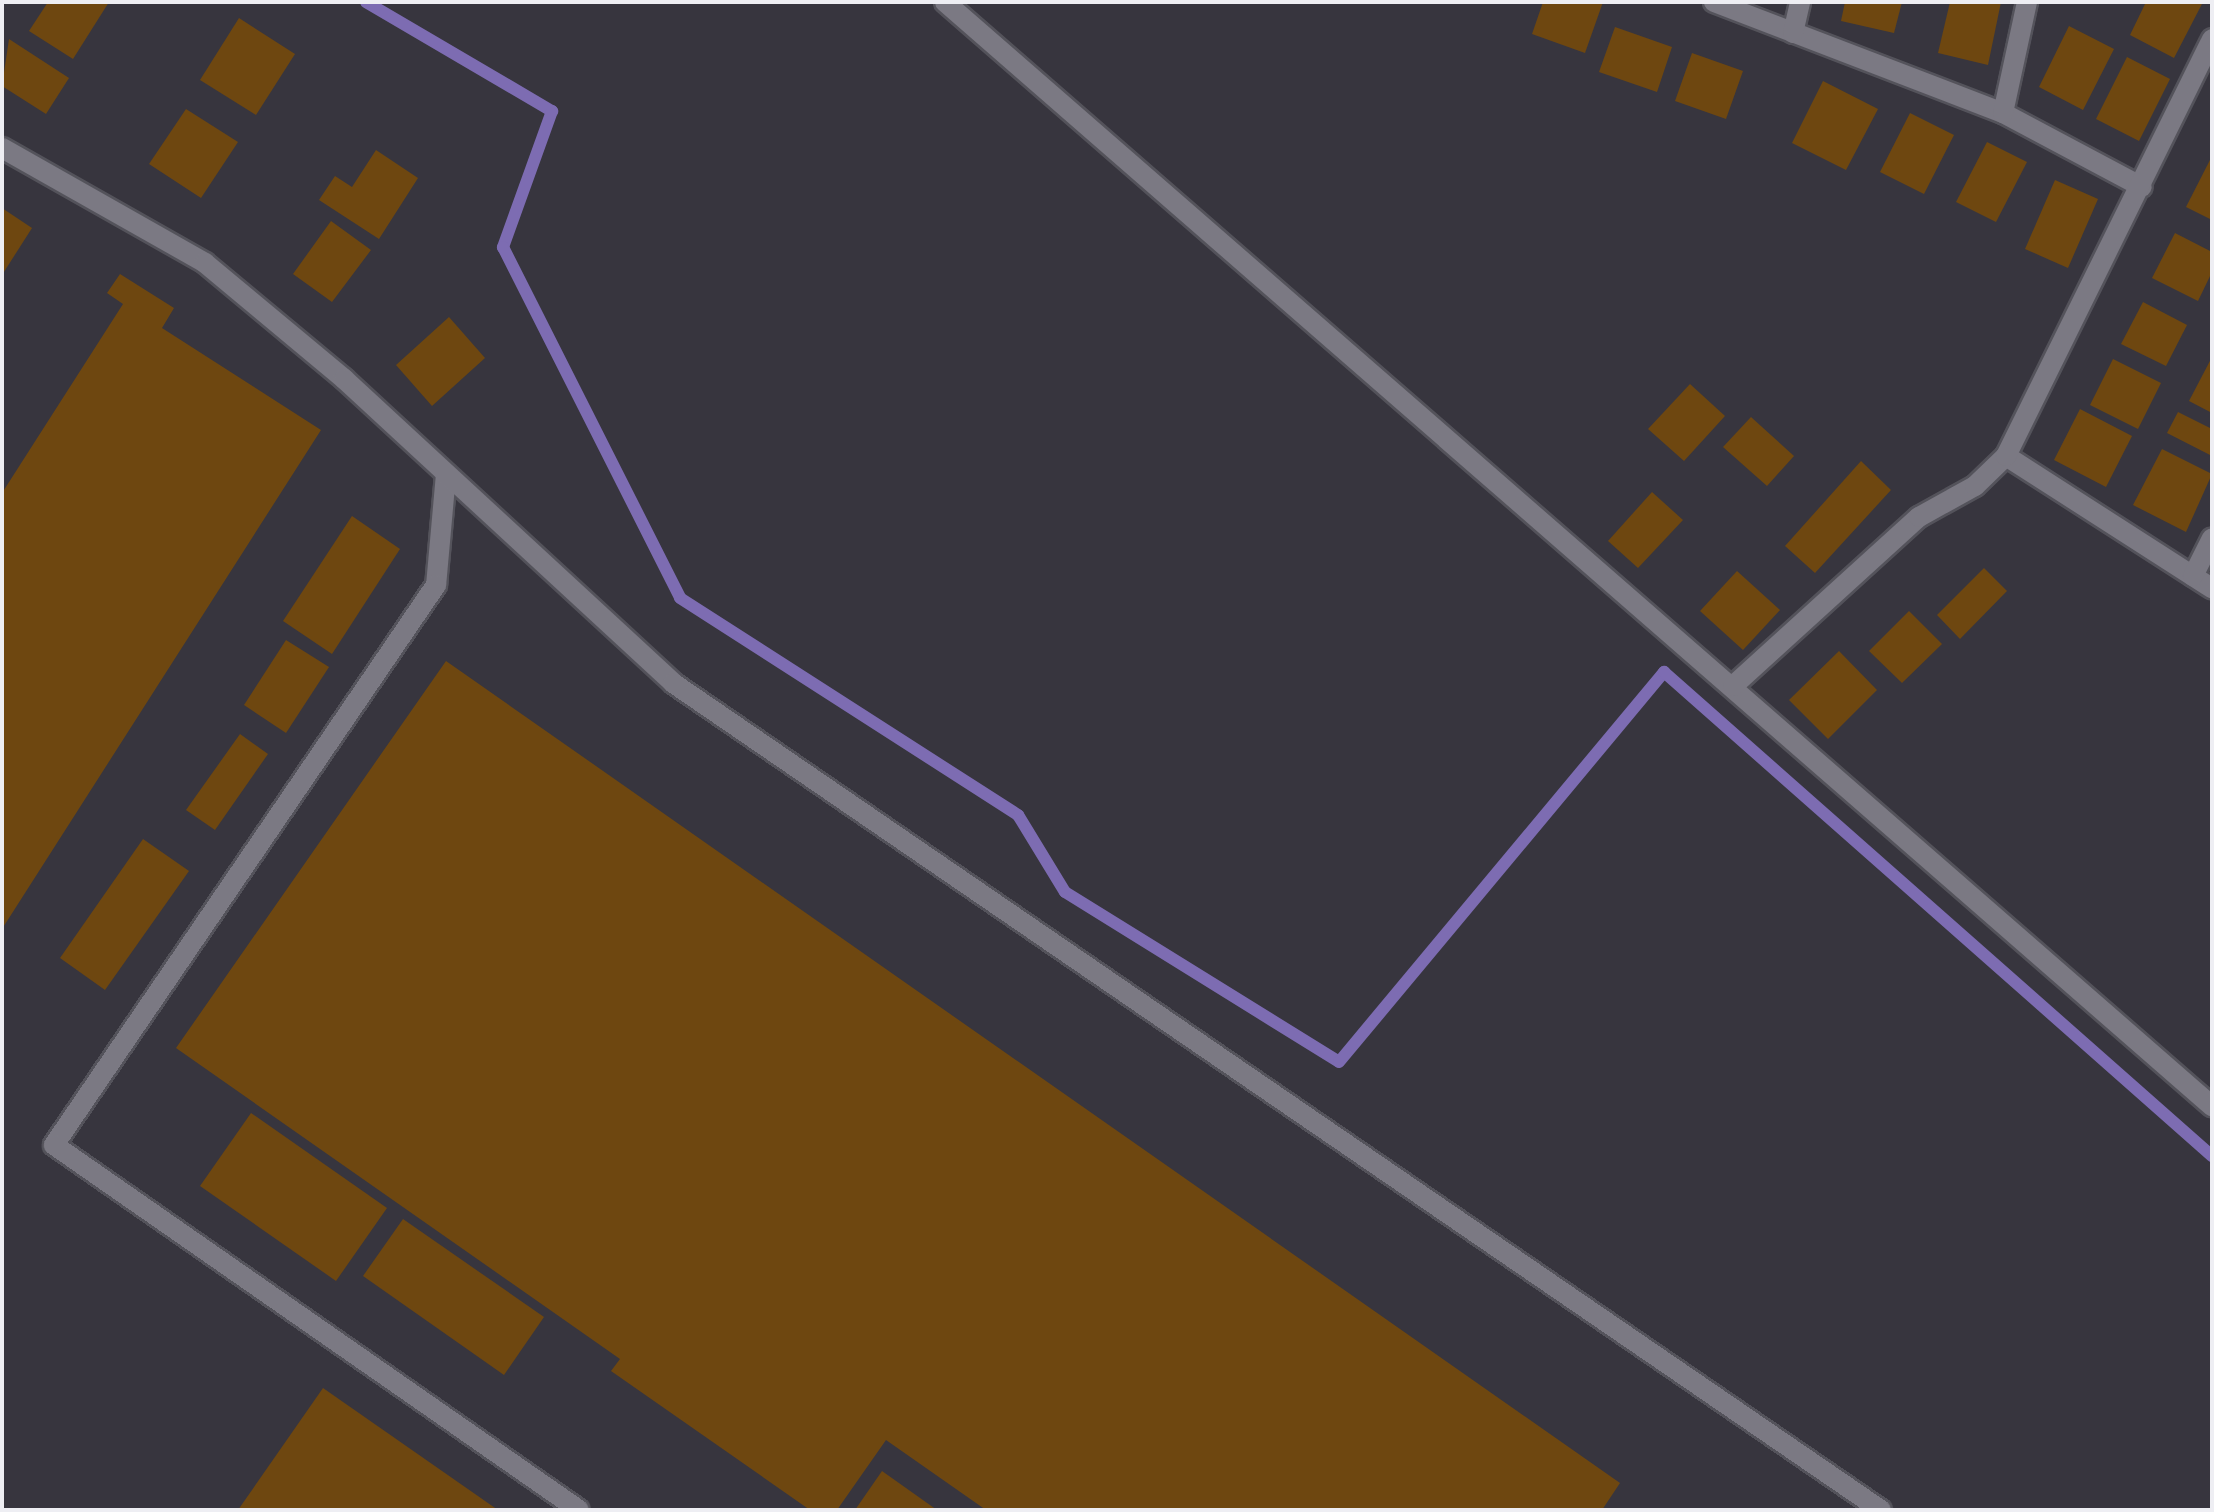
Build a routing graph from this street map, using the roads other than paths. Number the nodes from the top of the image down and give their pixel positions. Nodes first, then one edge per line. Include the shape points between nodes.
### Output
1 (945, 2) edge
2 (1714, 2) edge
3 (1800, 2) edge
4 (2027, 2) edge
5 (1793, 33) junction
6 (2212, 39) edge
7 (2003, 113) junction
8 (2, 148) edge
9 (2142, 187) junction
10 (2006, 456) junction
11 (446, 474) junction
12 (2212, 538) edge
13 (2193, 576) junction
14 (2212, 588) edge
15 (1733, 686) junction
16 (2212, 1106) edge
17 (579, 1510) edge
18 (1881, 1510) edge

1 - 15 street
2 - 5 street
3 - 5 street
4 - 7 street
5 - 7 street
6 - 9 street
7 - 9 street
8 - 11 street via 205,263
9 - 10 street
10 - 13 street
10 - 15 street via 1975,486 1919,517
11 - 17 street via 436,585 54,1145
11 - 18 street via 673,683
12 - 13 street
13 - 14 street
15 - 16 street

